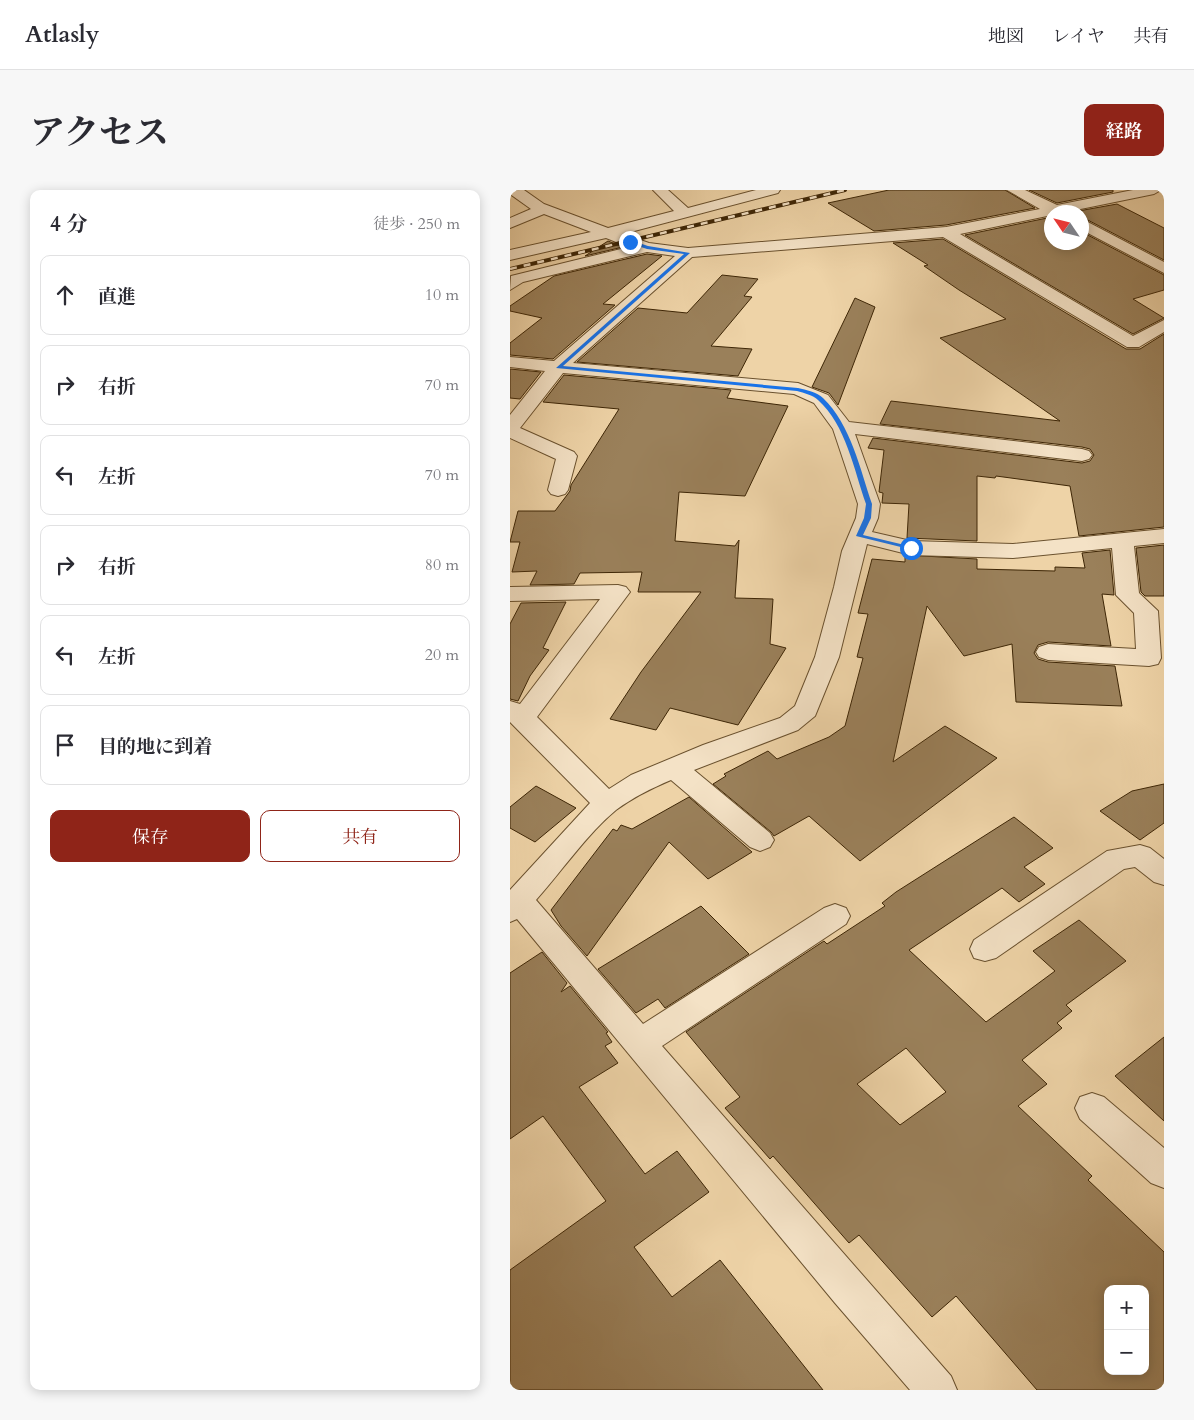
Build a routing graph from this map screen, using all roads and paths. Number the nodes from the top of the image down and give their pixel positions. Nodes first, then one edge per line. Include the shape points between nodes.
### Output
1 (514, 190) edge
2 (660, 190) edge
3 (773, 190) edge
4 (1014, 190) edge
5 (1154, 190) edge
6 (1044, 205) edge
7 (1088, 205) edge
8 (543, 209) junction
9 (684, 212) junction
10 (1044, 214) edge
11 (510, 223) edge
12 (1089, 228) edge
13 (946, 232) junction
14 (608, 233) junction
15 (647, 247) junction
16 (688, 253) junction
17 (510, 255) edge
18 (1164, 268) edge
19 (510, 285) edge
20 (1164, 325) edge
21 (510, 362) edge
22 (558, 367) junction
23 (843, 428) junction
24 (510, 430) edge
25 (1082, 455) dead end
26 (558, 490) dead end
27 (860, 536) junction
28 (1164, 536) edge
29 (1122, 540) junction
30 (510, 594) edge
31 (1048, 652) dead end
32 (517, 714) edge
33 (675, 769) junction
34 (607, 803) junction
35 (760, 840) dead end
36 (1164, 874) edge
37 (514, 905) edge
38 (835, 916) dead end
39 (985, 949) dead end
40 (640, 1043) junction
41 (1092, 1108) dead end
42 (1164, 1171) edge
43 (937, 1390) edge

1 - 8 street
2 - 9 street
3 - 9 street
4 - 6 street
5 - 7 street
8 - 11 street
8 - 14 street
9 - 14 street
10 - 13 street
12 - 18 street
13 - 16 street
13 - 20 street via 1133,343
14 - 15 street
14 - 17 street
15 - 16 street
15 - 19 street via 517,279
16 - 22 street
21 - 22 street
22 - 23 street via 798,389 821,399
22 - 24 street
23 - 25 street
23 - 27 street via 869,504
24 - 26 street via 567,456
27 - 29 street via 911,548 968,551 1013,551
27 - 33 street via 853,551 827,657 806,710 789,724 712,751
28 - 29 street
29 - 31 street via 1128,595 1146,611 1149,658
30 - 32 street via 618,592
32 - 34 street
33 - 34 street via 641,782
33 - 35 street
34 - 37 street
36 - 39 street via 1140,856 1117,859
37 - 40 street
38 - 40 street
40 - 43 street
41 - 42 street

